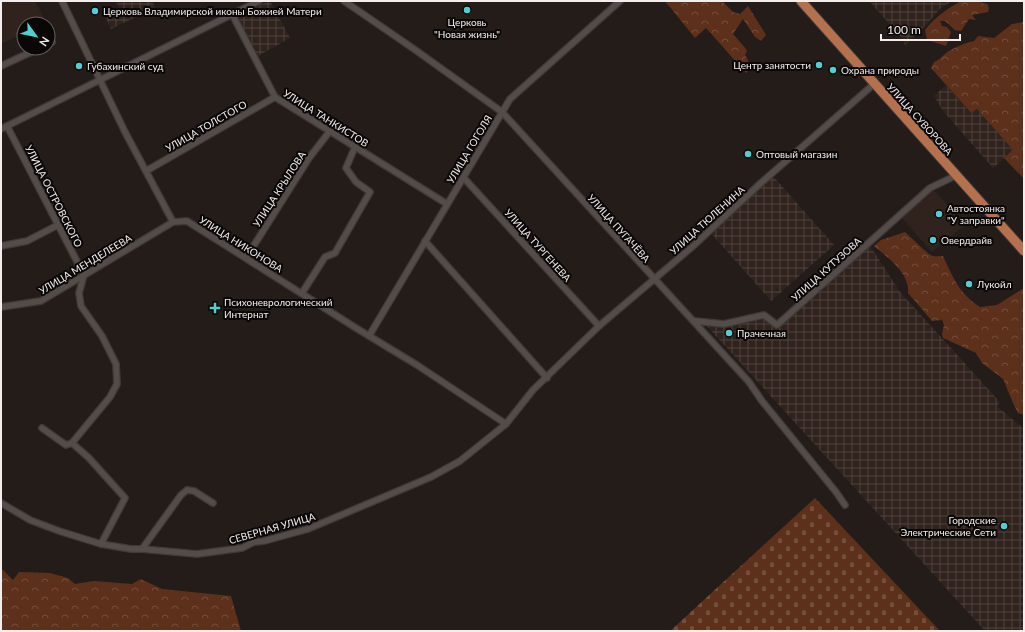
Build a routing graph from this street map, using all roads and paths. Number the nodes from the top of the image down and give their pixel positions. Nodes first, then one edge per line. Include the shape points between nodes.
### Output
1 (62, 1) edge
2 (259, 1) edge
3 (344, 1) edge
4 (620, 1) edge
5 (801, 1) edge
6 (232, 14) junction
7 (23, 56) edge
8 (1, 66) edge
9 (100, 80) junction
10 (874, 84) junction
11 (275, 97) junction
12 (502, 112) junction
13 (7, 126) junction
14 (1, 129) edge
15 (330, 131) junction
16 (355, 147) junction
17 (146, 171) junction
18 (957, 175) junction
19 (463, 177) junction
20 (447, 204) junction
21 (173, 222) junction
22 (58, 225) junction
23 (425, 241) junction
24 (1, 246) edge
25 (1024, 251) edge
26 (246, 258) junction
27 (84, 275) junction
28 (655, 280) junction
29 (302, 293) junction
30 (1, 307) edge
31 (694, 321) junction
32 (599, 326) junction
33 (370, 336) junction
34 (547, 378) junction
35 (506, 424) junction
36 (42, 428) dead end
37 (72, 443) junction
38 (1, 503) edge
39 (213, 503) dead end
40 (845, 505) dead end
41 (101, 544) junction
42 (142, 549) junction

1 - 9 street
2 - 6 street
3 - 12 street, УЛИЦА ПУГАЧЁВА
4 - 12 street, УЛИЦА ГОГОЛЯ via 510,99
5 - 10 main road, УЛИЦА СУВОРОВА
6 - 9 street
6 - 11 street, УЛИЦА ТАНКИСТОВ
7 - 8 street
9 - 13 street
9 - 17 street
10 - 18 main road, УЛИЦА СУВОРОВА
10 - 28 street, УЛИЦА ТЮЛЕНИНА
11 - 15 street, УЛИЦА ТАНКИСТОВ
11 - 17 street, УЛИЦА ТОЛСТОГО
12 - 19 street, УЛИЦА ГОГОЛЯ
12 - 28 street, УЛИЦА ПУГАЧЁВА
13 - 14 street
13 - 22 street, УЛИЦА ОСТРОВСКОГО
15 - 16 street, УЛИЦА ТАНКИСТОВ
15 - 26 street, УЛИЦА КРЫЛОВА via 309,158
16 - 20 street, УЛИЦА ТАНКИСТОВ
16 - 29 street via 346,168 356,182 370,192 335,253 325,257
17 - 21 street
18 - 25 main road, УЛИЦА СУВОРОВА
18 - 31 street, УЛИЦА КУТУЗОВА via 930,188 777,325 764,315 724,324
19 - 20 street, УЛИЦА ГОГОЛЯ
19 - 32 street, УЛИЦА ТУРГЕНЕВА
20 - 23 street, УЛИЦА ГОГОЛЯ
21 - 26 street, УЛИЦА НИКОНОВА via 187,221
21 - 27 street, УЛИЦА МЕНДЕЛЕЕВА
22 - 24 street via 27,241
22 - 27 street, УЛИЦА ОСТРОВСКОГО
23 - 33 street, УЛИЦА ГОГОЛЯ
23 - 34 street
26 - 29 street, УЛИЦА НИКОНОВА
27 - 30 street, УЛИЦА МЕНДЕЛЕЕВА via 41,301
27 - 37 street via 79,293 81,306 102,336 116,364 117,384 110,397
28 - 31 street, УЛИЦА ПУГАЧЁВА
28 - 32 street, УЛИЦА ТЮЛЕНИНА
29 - 33 street, УЛИЦА НИКОНОВА
31 - 40 street, УЛИЦА ПУГАЧЁВА via 749,382
32 - 34 street, УЛИЦА ТЮЛЕНИНА
33 - 35 street, УЛИЦА НИКОНОВА
34 - 35 street, УЛИЦА ТЮЛЕНИНА via 533,390
35 - 42 street, СЕВЕРНАЯ УЛИЦА via 460,461 431,477 308,529 254,542 242,548 197,554
36 - 37 street via 66,445
37 - 41 street via 125,498
38 - 41 street, СЕВЕРНАЯ УЛИЦА via 30,520
39 - 42 street via 194,491 187,490
41 - 42 street, СЕВЕРНАЯ УЛИЦА

